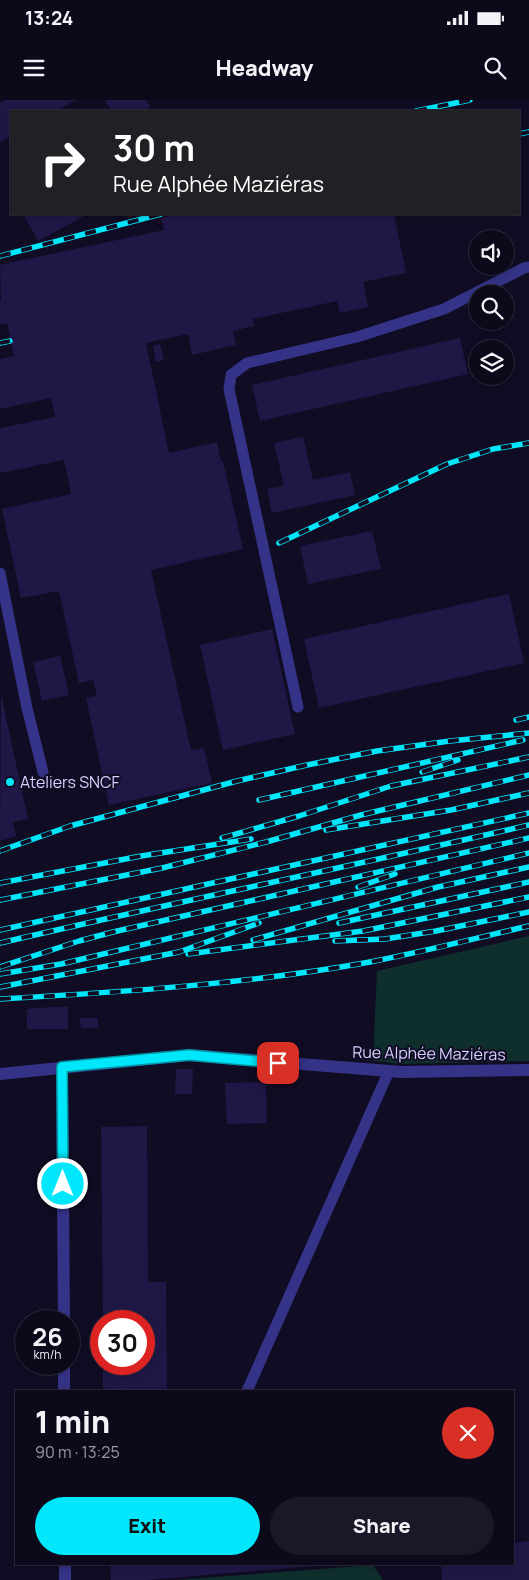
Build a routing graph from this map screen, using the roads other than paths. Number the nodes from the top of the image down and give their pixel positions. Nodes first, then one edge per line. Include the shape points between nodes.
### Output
1 (529, 267) edge
2 (0, 573) edge
3 (298, 707) dead end
4 (43, 772) dead end
5 (62, 1067) junction
6 (529, 1070) edge
7 (389, 1072) junction
8 (0, 1074) edge
9 (64, 1310) edge
10 (64, 1375) edge
11 (64, 1390) edge
12 (247, 1390) edge
13 (65, 1565) edge
14 (65, 1580) edge

1 - 3 lane via 444,309 357,337 247,363 231,375 230,389
2 - 4 lane
5 - 7 street, Rue Alphée Maziéras via 189,1055
5 - 8 street, Rue Alphée Maziéras
5 - 9 street
6 - 7 street, Rue Alphée Maziéras
7 - 12 lane
10 - 11 street
13 - 14 street

